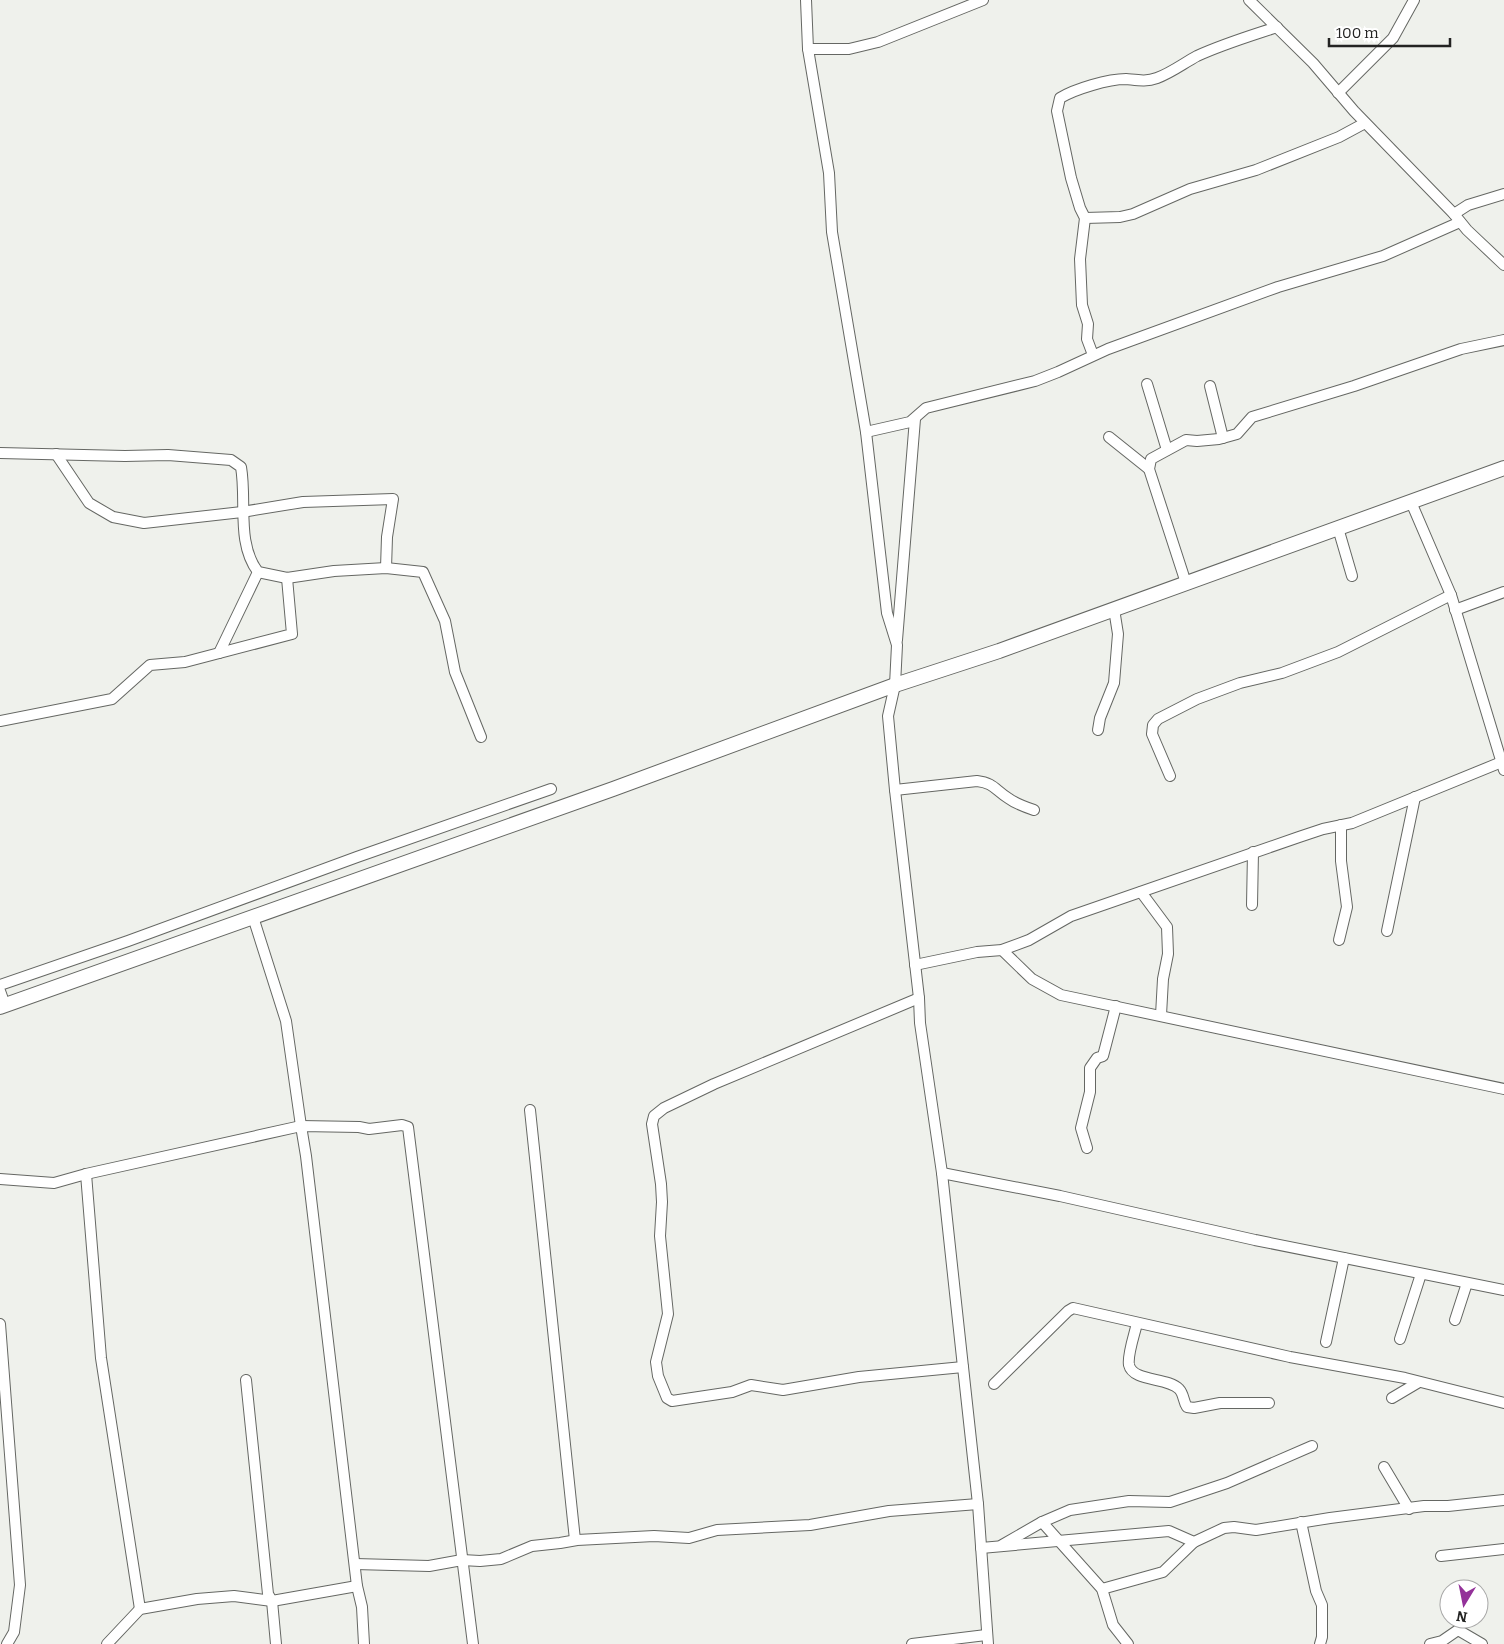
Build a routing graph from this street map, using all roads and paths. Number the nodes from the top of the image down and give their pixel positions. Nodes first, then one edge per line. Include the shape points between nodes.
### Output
1 (806, 0) edge
2 (983, 0) edge
3 (1249, 0) edge
4 (1414, 0) edge
5 (1277, 27) junction
6 (808, 49) junction
7 (1338, 93) junction
8 (1365, 124) junction
9 (1504, 194) edge
10 (1086, 218) junction
11 (1457, 218) junction
12 (1504, 266) edge
13 (1504, 340) edge
14 (1094, 356) junction
15 (1146, 384) dead end
16 (1210, 386) dead end
17 (915, 419) junction
18 (866, 432) junction
19 (1109, 437) dead end
20 (1223, 438) junction
21 (1167, 450) junction
22 (0, 453) edge
23 (56, 454) junction
24 (1504, 468) edge
25 (1149, 469) junction
26 (1411, 502) junction
27 (242, 512) junction
28 (1338, 528) junction
29 (386, 568) junction
30 (258, 572) junction
31 (1352, 576) dead end
32 (286, 578) junction
33 (1186, 583) junction
34 (1504, 592) edge
35 (1451, 595) junction
36 (1114, 609) junction
37 (1455, 610) junction
38 (897, 645) junction
39 (219, 653) junction
40 (895, 685) junction
41 (0, 721) edge
42 (1098, 730) dead end
43 (481, 737) dead end
44 (1503, 765) edge
45 (1170, 776) dead end
46 (551, 789) dead end
47 (895, 790) junction
48 (1414, 797) junction
49 (1034, 810) dead end
50 (1341, 825) junction
51 (1254, 852) junction
52 (1141, 892) junction
53 (1252, 905) dead end
54 (253, 917) junction
55 (1387, 931) dead end
56 (1339, 940) dead end
57 (1002, 950) junction
58 (915, 965) junction
59 (0, 985) edge
60 (0, 991) edge
61 (919, 998) junction
62 (2, 1006) edge
63 (1116, 1006) junction
64 (1161, 1015) junction
65 (1504, 1089) edge
66 (530, 1110) dead end
67 (300, 1126) junction
68 (1087, 1148) dead end
69 (942, 1173) junction
70 (86, 1174) junction
71 (0, 1178) edge
72 (1344, 1258) junction
73 (1421, 1274) junction
74 (1467, 1283) junction
75 (1504, 1290) edge
76 (1455, 1320) dead end
77 (1137, 1323) junction
78 (0, 1324) edge
79 (1400, 1339) dead end
80 (1326, 1342) dead end
81 (964, 1367) junction
82 (246, 1380) dead end
83 (1419, 1382) junction
84 (994, 1384) dead end
85 (1392, 1398) dead end
86 (1269, 1403) dead end
87 (1504, 1403) edge
88 (1312, 1446) dead end
89 (1384, 1467) dead end
90 (1504, 1500) edge
91 (978, 1504) junction
92 (1409, 1509) junction
93 (1042, 1522) junction
94 (1301, 1522) junction
95 (575, 1540) junction
96 (1059, 1540) junction
97 (1194, 1542) junction
98 (999, 1546) junction
99 (981, 1548) junction
100 (1504, 1549) edge
101 (1441, 1556) dead end
102 (462, 1560) junction
103 (355, 1564) junction
104 (357, 1586) junction
105 (1102, 1589) junction
106 (272, 1601) junction
107 (140, 1609) junction
108 (987, 1640) edge
109 (7, 1644) edge
110 (107, 1644) edge
111 (276, 1644) edge
112 (364, 1644) edge
113 (472, 1644) edge
114 (912, 1644) edge
115 (1128, 1644) edge
116 (1320, 1644) edge
117 (1430, 1644) edge
118 (1482, 1644) edge

1 - 6 street
2 - 6 street via 878,42 849,49
3 - 5 street
4 - 7 street via 1393,38
5 - 7 street
5 - 10 street via 1218,47 1156,78 1109,82 1060,98 1057,111 1071,178
6 - 18 street via 829,173 832,232
7 - 8 street
8 - 10 street via 1256,170 1190,189 1133,214 1120,218
8 - 11 street
9 - 11 street via 1468,205
10 - 14 street via 1080,259 1082,305 1088,324 1087,339
11 - 12 street
11 - 14 street via 1383,256 1278,287
13 - 20 street via 1461,349 1252,418 1237,434
14 - 17 street via 1035,380 926,408
15 - 21 street
16 - 20 street
17 - 18 street
17 - 38 street
18 - 38 street via 886,613
19 - 25 street
20 - 21 street via 1186,440
21 - 25 street via 1151,458
22 - 23 street
23 - 27 street via 89,503 113,517 144,523
23 - 27 street via 168,455 231,460 241,467
24 - 26 street
25 - 33 street
26 - 28 street
26 - 35 street
27 - 29 street via 303,502 393,499
27 - 30 street via 250,561
28 - 31 street
28 - 33 street
29 - 32 street
29 - 43 street via 423,572 445,622 454,672
30 - 32 street
30 - 39 street
32 - 39 street via 292,634
33 - 36 street
34 - 37 street
35 - 37 street
35 - 45 street via 1338,652 1231,686 1158,719 1153,724 1152,734
36 - 40 street
36 - 42 street via 1118,634 1114,684
37 - 44 street
38 - 40 street
39 - 41 street via 185,662 150,665 112,699
40 - 47 street via 888,716
40 - 54 street
44 - 48 street
46 - 59 street
47 - 49 street via 986,782 1009,799
47 - 58 street
48 - 50 street
48 - 55 street
50 - 51 street
50 - 56 street via 1341,861 1347,907
51 - 52 street
51 - 53 street
52 - 57 street via 1071,916 1029,940
52 - 64 street via 1167,927 1168,954
54 - 62 street
54 - 67 street via 286,1021
57 - 58 street
57 - 63 street via 1032,979 1061,994
58 - 61 street
60 - 62 street
61 - 69 street
61 - 81 street via 714,1084 654,1116 652,1124 661,1184 660,1236 668,1314 656,1362 667,1398 672,1401 732,1392 751,1385 783,1390 859,1377
63 - 64 street
63 - 68 street via 1103,1056 1097,1058 1090,1068 1090,1092 1081,1128
64 - 65 street
66 - 95 street
67 - 70 street
67 - 102 street via 408,1127
67 - 103 street
69 - 72 street
69 - 81 street
70 - 71 street via 54,1183
70 - 107 street via 101,1358
72 - 73 street
72 - 80 street
73 - 74 street
73 - 79 street
74 - 75 street
74 - 76 street
77 - 83 street
77 - 84 street via 1073,1308 1068,1310
77 - 86 street via 1129,1366 1141,1376 1177,1387 1187,1407
78 - 109 street via 20,1585 14,1632
81 - 91 street
82 - 106 street via 268,1594
83 - 85 street
83 - 87 street
88 - 93 street via 1227,1483 1170,1502 1129,1500 1070,1510
89 - 92 street
90 - 92 street
91 - 95 street via 889,1511 810,1525 717,1530 689,1538 654,1536
91 - 99 street
92 - 94 street
93 - 96 street
93 - 98 street
94 - 97 street via 1256,1530 1224,1528
94 - 116 street via 1322,1605
95 - 102 street via 532,1546 501,1559
96 - 97 street via 1169,1531
96 - 98 street
96 - 105 street
97 - 105 street via 1163,1572
98 - 99 street
99 - 108 street
100 - 101 street
102 - 103 street via 429,1566
102 - 113 street
103 - 104 street
104 - 106 street
104 - 112 street
105 - 115 street via 1113,1625
106 - 107 street via 234,1596 197,1598
106 - 111 street
107 - 110 street
108 - 114 street
117 - 118 street via 1442,1641 1458,1630

